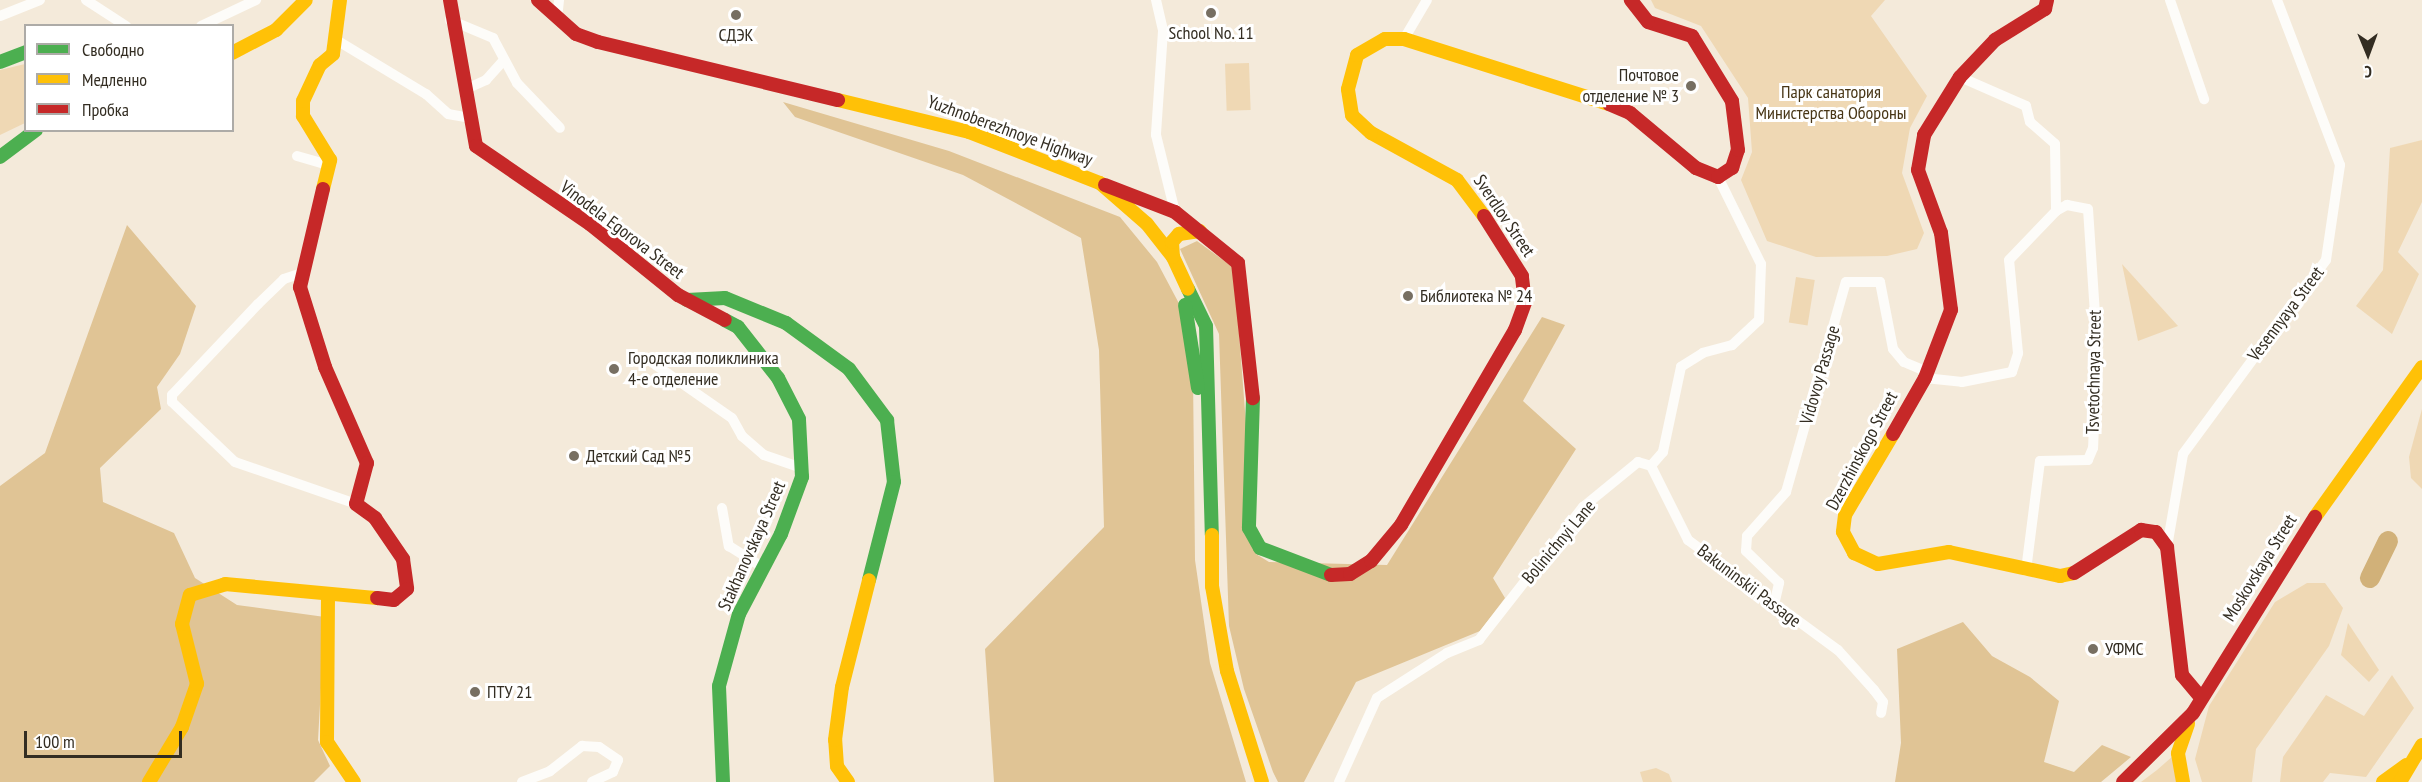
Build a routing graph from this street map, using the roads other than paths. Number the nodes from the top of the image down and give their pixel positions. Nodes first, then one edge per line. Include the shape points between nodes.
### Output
1 (40, 0) edge
2 (86, 0) edge
3 (256, 0) edge
4 (294, 0) edge
5 (306, 0) edge
6 (340, 0) edge
7 (450, 0) edge
8 (529, 0) edge
9 (538, 0) edge
10 (560, 0) edge
11 (1156, 0) edge
12 (1427, 0) edge
13 (1631, 0) edge
14 (2170, 0) edge
15 (2277, 0) edge
16 (2046, 4) edge
17 (0, 16) edge
18 (450, 20) junction
19 (557, 20) junction
20 (123, 24) edge
21 (205, 24) edge
22 (1404, 39) junction
23 (338, 41) junction
24 (234, 44) edge
25 (234, 52) edge
26 (24, 53) edge
27 (504, 60) junction
28 (0, 62) edge
29 (1960, 77) junction
30 (466, 89) junction
31 (2204, 99) dead end
32 (470, 118) junction
33 (560, 128) dead end
34 (29, 132) edge
35 (30, 132) edge
36 (0, 148) edge
37 (297, 156) dead end
38 (0, 157) edge
39 (329, 165) junction
40 (1718, 177) junction
41 (1100, 183) junction
42 (2056, 211) junction
43 (1175, 212) junction
44 (1143, 225) junction
45 (1200, 231) junction
46 (1173, 257) junction
47 (299, 274) junction
48 (687, 300) junction
49 (647, 359) dead end
50 (2422, 367) edge
51 (1927, 375) junction
52 (1650, 466) junction
53 (802, 468) junction
54 (356, 504) junction
55 (722, 508) dead end
56 (2167, 547) junction
57 (761, 566) junction
58 (2026, 571) junction
59 (328, 596) junction
60 (1774, 605) junction
61 (2201, 698) junction
62 (2193, 712) junction
63 (1881, 713) dead end
64 (2422, 745) edge
65 (2413, 759) junction
66 (149, 782) edge
67 (354, 782) edge
68 (522, 782) edge
69 (592, 782) edge
70 (723, 782) edge
71 (848, 782) edge
72 (1252, 782) edge
73 (1262, 782) edge
74 (1339, 782) edge
75 (2123, 782) edge
76 (2183, 782) edge
77 (2383, 782) edge
78 (2400, 782) edge

1 - 17 street
2 - 20 street
3 - 21 street
4 - 24 main road via 270,25
5 - 25 main road via 276,30
6 - 23 main road
7 - 18 main road, Vinodela Egorova Street
8 - 44 main road, Yuzhnoberezhnoye Highway via 560,33 589,48 964,138 1063,176
9 - 19 main road, Yuzhnoberezhnoye Highway
10 - 19 street
11 - 43 street via 1163,31 1156,135
12 - 22 street
13 - 40 main road via 1648,22 1692,36 1732,101 1738,150 1732,168
14 - 31 street
15 - 56 street, Vesennyaya Street via 2340,165 2326,260 2183,454
16 - 29 main road, Dzerzhinskogo Street via 1995,40
18 - 27 street via 486,32
18 - 30 main road, Vinodela Egorova Street
19 - 41 main road, Yuzhnoberezhnoye Highway via 598,42 909,113
22 - 40 main road, Sverdlov Street via 1575,89 1630,113 1696,168
22 - 45 main road, Sverdlov Street via 1385,39 1357,56 1347,89 1352,115 1371,133 1457,180 1511,254 1522,276 1525,302 1515,330 1401,525 1359,570 1323,573 1287,562 1254,540 1248,515 1254,411 1243,284 1234,259
23 - 32 street via 426,94 448,114
23 - 39 main road via 303,101 303,116
26 - 28 main road
27 - 30 street via 486,81
27 - 33 street via 517,83
29 - 42 street via 2026,106 2030,122 2055,144
29 - 51 main road, Dzerzhinskogo Street via 1923,135 1918,170 1941,233 1951,310
30 - 32 main road, Vinodela Egorova Street
32 - 48 main road, Vinodela Egorova Street via 476,146 483,153 590,224
34 - 36 main road
35 - 38 main road
37 - 39 street
39 - 47 main road
40 - 52 street via 1761,264 1759,320 1732,345 1702,353 1681,367 1676,411 1663,452
41 - 43 main road, Sverdlov Street
41 - 44 main road, Yuzhnoberezhnoye Highway
42 - 51 street via 2009,260 2018,353 2013,372 1962,382
42 - 58 street, Tsvetochnaya Street via 2067,205 2088,209 2097,346 2093,448 2088,460 2040,461
43 - 44 main road
43 - 45 main road, Sverdlov Street
44 - 46 main road, Yuzhnoberezhnoye Highway
44 - 72 main road, Yuzhnoberezhnoye Highway via 1191,319 1197,363 1202,589 1218,674
45 - 46 main road via 1179,234 1172,242
46 - 73 main road, Yuzhnoberezhnoye Highway via 1195,296 1210,353 1212,586 1227,671
47 - 54 main road via 325,367 367,463
47 - 54 street via 284,279 258,304 172,395 172,402 235,462
48 - 53 main road, Stakhanovskaya Street via 738,327 778,378 799,419
48 - 71 main road, Vinodela Egorova Street via 725,298 786,323 849,369 887,420 894,482 842,687 835,740 837,766
49 - 53 street via 733,419 764,455
50 - 61 main road, Moskovskaya Street via 2336,484
51 - 58 main road, Dzerzhinskogo Street via 1845,515 1843,532 1854,553 1878,564 1949,552
51 - 60 street, Vidovoy Passage via 1904,362 1893,349 1880,282 1846,282 1786,492 1748,536 1746,551 1779,583
52 - 60 street, Bakuninskii Passage via 1688,540
52 - 74 street, Bolinichnyi Lane via 1638,462 1583,507 1479,640 1447,653 1377,698
53 - 57 main road, Stakhanovskaya Street via 781,534
54 - 59 main road via 375,519 403,559 403,596
55 - 57 street via 729,546
56 - 58 main road, Dzerzhinskogo Street via 2157,532 2141,530 2084,572
56 - 61 main road via 2182,675
57 - 70 main road, Stakhanovskaya Street via 739,614 719,686
59 - 66 main road via 215,584 190,595 183,624 196,684 182,727
59 - 67 main road via 327,742
60 - 63 street, Bakuninskii Passage via 1838,650 1883,702
61 - 62 main road, Moskovskaya Street
62 - 75 main road, Moskovskaya Street
62 - 76 main road via 2178,753
64 - 65 main road
65 - 77 main road
65 - 78 main road
68 - 69 street via 550,771 582,746 599,747 618,760 613,772

